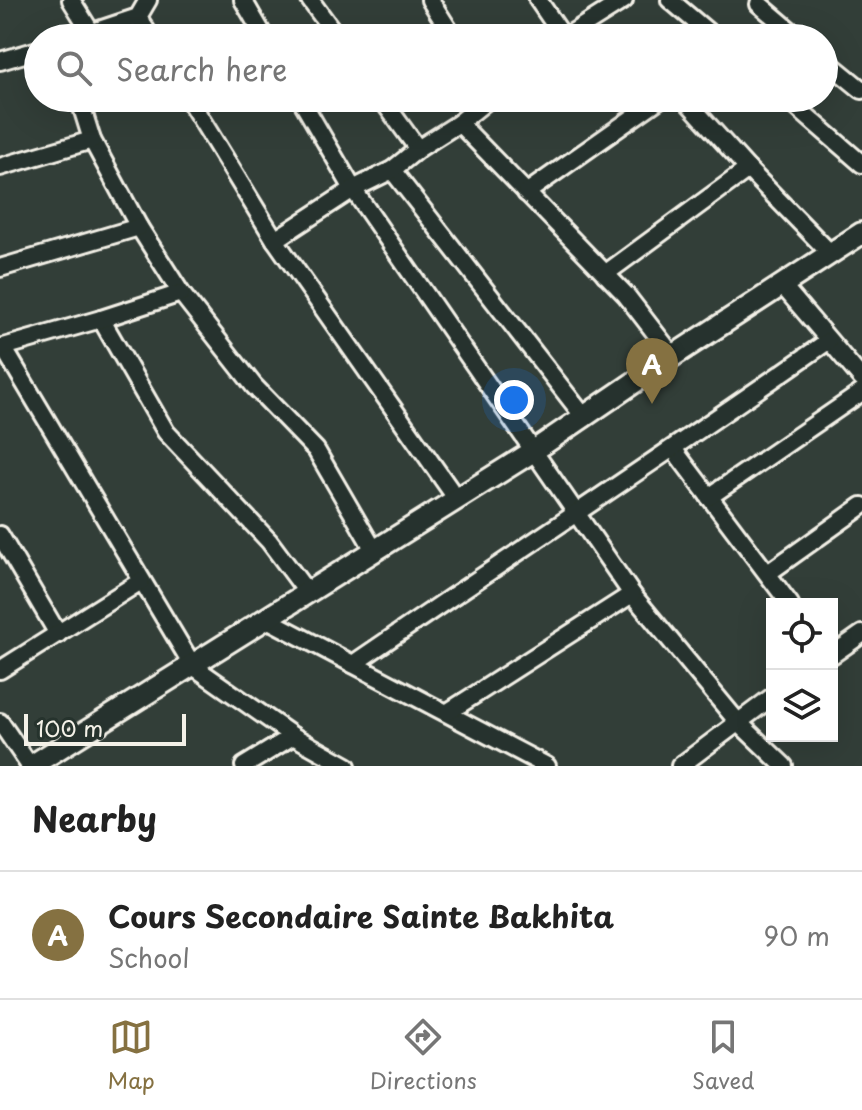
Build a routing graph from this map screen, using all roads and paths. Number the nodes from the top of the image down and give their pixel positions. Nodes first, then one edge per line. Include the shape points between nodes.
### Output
1 (71, 0) edge
2 (148, 0) edge
3 (243, 0) edge
4 (310, 0) edge
5 (430, 0) edge
6 (538, 0) edge
7 (624, 0) edge
8 (670, 0) edge
9 (759, 4) dead end
10 (138, 17) junction
11 (79, 24) edge
12 (117, 24) edge
13 (142, 24) edge
14 (257, 24) edge
15 (328, 24) edge
16 (445, 24) edge
17 (554, 24) edge
18 (586, 24) edge
19 (698, 24) edge
20 (783, 24) edge
21 (24, 54) edge
22 (0, 61) edge
23 (838, 70) edge
24 (862, 90) edge
25 (83, 112) edge
26 (197, 112) edge
27 (308, 112) edge
28 (391, 112) edge
29 (473, 112) edge
30 (641, 112) edge
31 (697, 112) edge
32 (802, 112) edge
33 (459, 123) junction
34 (92, 140) junction
35 (418, 149) junction
36 (862, 164) edge
37 (0, 167) edge
38 (748, 169) junction
39 (392, 170) junction
40 (353, 189) junction
41 (526, 193) junction
42 (139, 227) junction
43 (862, 233) edge
44 (275, 240) junction
45 (830, 253) junction
46 (0, 268) edge
47 (605, 274) junction
48 (783, 286) junction
49 (181, 293) junction
50 (101, 319) junction
51 (828, 341) junction
52 (1, 348) edge
53 (673, 356) junction
54 (862, 379) edge
55 (862, 392) edge
56 (585, 418) junction
57 (674, 450) junction
58 (532, 452) junction
59 (709, 497) junction
60 (456, 498) junction
61 (862, 506) edge
62 (577, 511) junction
63 (0, 535) edge
64 (374, 550) junction
65 (768, 573) junction
66 (141, 581) junction
67 (307, 592) junction
68 (632, 594) junction
69 (786, 598) edge
70 (265, 618) junction
71 (58, 634) junction
72 (862, 634) edge
73 (838, 651) edge
74 (353, 664) junction
75 (193, 666) junction
76 (0, 670) edge
77 (766, 701) edge
78 (448, 712) junction
79 (737, 721) junction
80 (0, 722) edge
81 (293, 736) junction
82 (30, 766) edge
83 (244, 766) edge
84 (347, 766) edge
85 (547, 766) edge
86 (680, 766) edge
87 (784, 766) edge

1 - 11 street
2 - 10 street
3 - 14 street
4 - 15 street
5 - 16 street
6 - 17 street
7 - 18 street
8 - 19 street
9 - 20 street
10 - 12 street
10 - 13 street
21 - 22 street
23 - 24 street
25 - 34 street
26 - 44 street
27 - 40 street
28 - 35 street
29 - 33 street
30 - 41 street
31 - 38 street
32 - 36 street
33 - 35 street
33 - 41 street
34 - 37 street
34 - 42 street
35 - 39 street
38 - 45 street
38 - 47 street
39 - 40 street
39 - 56 street
40 - 44 street
40 - 58 street
41 - 47 street
42 - 46 street
42 - 49 street
43 - 45 main road
44 - 60 street
45 - 48 main road
47 - 53 street
48 - 51 street
48 - 53 main road
49 - 50 street
49 - 64 street via 254,386 316,450
50 - 52 street
50 - 67 street via 166,432 269,541
51 - 54 street
51 - 57 street
52 - 66 street
53 - 56 main road
55 - 59 street
56 - 58 main road
57 - 59 street
57 - 62 street
58 - 60 main road
58 - 62 street
59 - 65 street
60 - 64 main road
61 - 65 street
62 - 68 street
62 - 74 street
63 - 71 street
64 - 67 main road
65 - 69 street
66 - 71 street
66 - 75 street
67 - 70 main road
68 - 78 street
68 - 79 street
70 - 74 street
70 - 75 main road
71 - 76 street
72 - 73 street
74 - 78 street
75 - 81 street
75 - 82 main road
77 - 79 street
78 - 85 street
79 - 86 street
79 - 87 street
80 - 82 street
81 - 83 street
81 - 84 street

